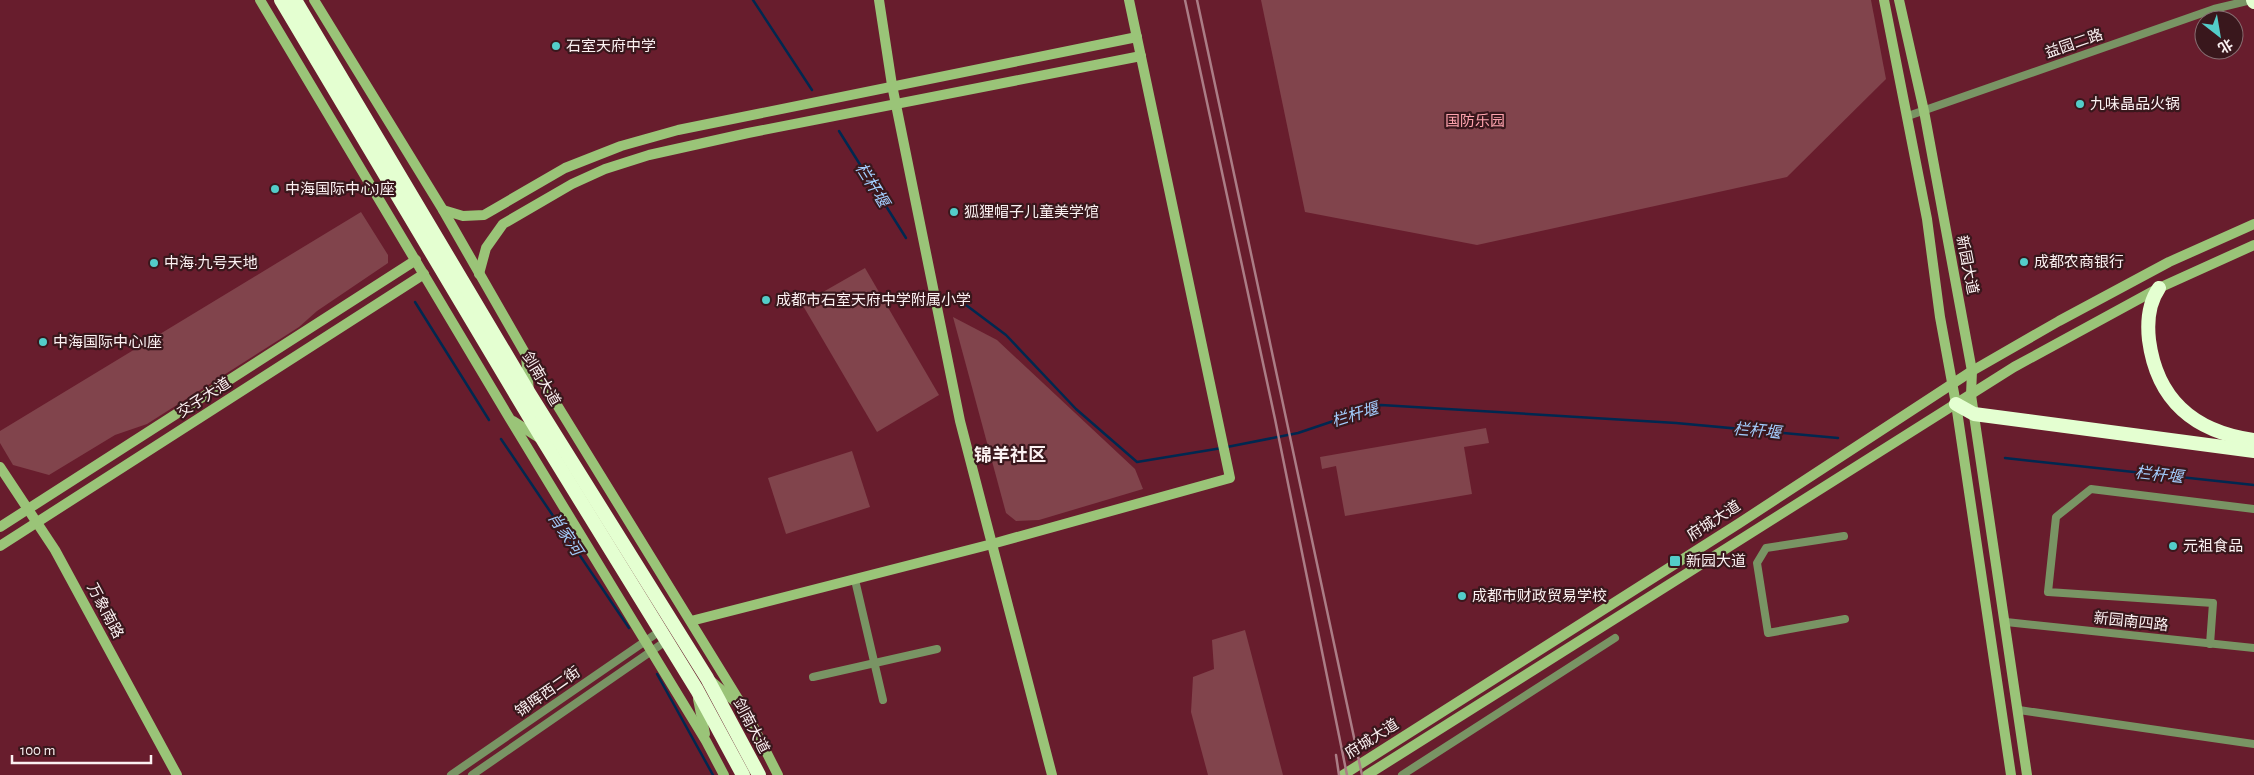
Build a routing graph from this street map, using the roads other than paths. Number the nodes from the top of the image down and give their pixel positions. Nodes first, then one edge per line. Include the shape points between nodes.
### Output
1 (260, 0) edge
2 (281, 0) edge
3 (295, 0) edge
4 (314, 0) edge
5 (879, 0) edge
6 (1129, 0) edge
7 (1884, 0) edge
8 (1899, 0) edge
9 (2212, 0) edge
10 (2253, 1) edge
11 (2214, 10) joint
12 (2194, 17) edge
13 (1137, 37) junction
14 (1141, 56) junction
15 (892, 85) junction
16 (896, 104) junction
17 (1924, 111) junction
18 (1908, 116) junction
19 (442, 210) junction
20 (2254, 224) edge
21 (2254, 244) edge
22 (416, 260) junction
23 (424, 274) junction
24 (479, 274) junction
25 (2159, 288) junction
26 (525, 353) junction
27 (1972, 371) junction
28 (1953, 384) junction
29 (530, 393) junction
30 (1971, 394) junction
31 (1956, 404) junction
32 (1974, 414) junction
33 (510, 419) junction
34 (543, 440) junction
35 (2254, 440) edge
36 (2254, 451) edge
37 (0, 467) edge
38 (28, 508) junction
39 (2254, 509) edge
40 (37, 523) junction
41 (0, 527) edge
42 (1844, 536) dead end
43 (992, 544) junction
44 (0, 546) edge
45 (855, 580) junction
46 (1845, 619) dead end
47 (691, 621) junction
48 (2006, 622) junction
49 (663, 636) junction
50 (1615, 638) dead end
51 (2210, 644) junction
52 (648, 646) junction
53 (2254, 648) edge
54 (937, 649) dead end
55 (874, 662) junction
56 (813, 677) dead end
57 (707, 678) junction
58 (697, 690) junction
59 (883, 700) dead end
60 (745, 710) junction
61 (2019, 710) junction
62 (706, 741) junction
63 (2254, 744) edge
64 (177, 775) edge
65 (451, 775) edge
66 (472, 775) edge
67 (724, 775) edge
68 (743, 775) edge
69 (759, 775) edge
70 (778, 775) edge
71 (1052, 775) edge
72 (1343, 775) edge
73 (1367, 775) edge
74 (1402, 775) edge
75 (2011, 775) edge
76 (2027, 775) edge

1 - 22 street
2 - 34 highway, 剑南大道
3 - 29 highway, 剑南大道
4 - 19 street
5 - 15 street
6 - 13 street
7 - 18 street
8 - 17 street, 新园大道
9 - 11 street
10 - 11 street, 益园二路
12 - 17 street, 益园二路
13 - 14 street
13 - 15 street
14 - 16 street
14 - 43 street via 1230,478
15 - 16 street
15 - 19 street via 678,130 621,146 565,168 484,215 463,216
16 - 24 street via 673,148 605,169 503,224 486,248
16 - 43 street via 960,421
17 - 18 street, 益园二路
17 - 27 street, 新园大道
18 - 28 street
19 - 24 street
20 - 27 street, 府城大道 via 2169,262
21 - 25 street, 府城大道
22 - 23 street
22 - 38 street, 交子大道
23 - 33 street
23 - 40 street, 交子大道
24 - 26 street
25 - 30 street, 府城大道
25 - 35 highway via 2150,304 2148,329 2155,368 2164,387 2177,406 2192,418 2220,433
26 - 29 street
26 - 47 street
27 - 28 street, 府城大道
27 - 30 street, 新园大道
28 - 31 street
28 - 72 street, 府城大道
29 - 57 highway, 剑南大道
30 - 31 street, 府城大道
30 - 32 street, 新园大道
31 - 32 highway
31 - 73 street, 府城大道
31 - 75 street
32 - 36 highway
32 - 48 street, 新园大道
33 - 34 street
33 - 52 street
34 - 49 highway, 剑南大道
37 - 38 street, 万象南路
38 - 40 street, 万象南路
38 - 41 street, 交子大道
39 - 51 street via 2091,489 2056,517 2048,592 2212,603
40 - 44 street, 交子大道
40 - 64 street, 万象南路 via 55,550
42 - 46 street via 1766,548 1757,563 1768,633
43 - 45 street
43 - 71 street
45 - 47 street
45 - 55 street
47 - 60 street
48 - 51 street, 新园南四路
48 - 61 street, 新园大道
49 - 52 street, 锦晖西二街
49 - 58 highway, 剑南大道
50 - 74 street
51 - 53 street, 新园南四路
52 - 62 street
52 - 65 street, 锦晖西二街
52 - 66 street, 锦晖西二街
54 - 55 street
55 - 56 street
55 - 59 street
57 - 60 street
57 - 69 highway, 剑南大道
58 - 62 street
58 - 68 highway, 剑南大道
60 - 70 street
61 - 63 street
61 - 76 street, 新园大道
62 - 67 street

